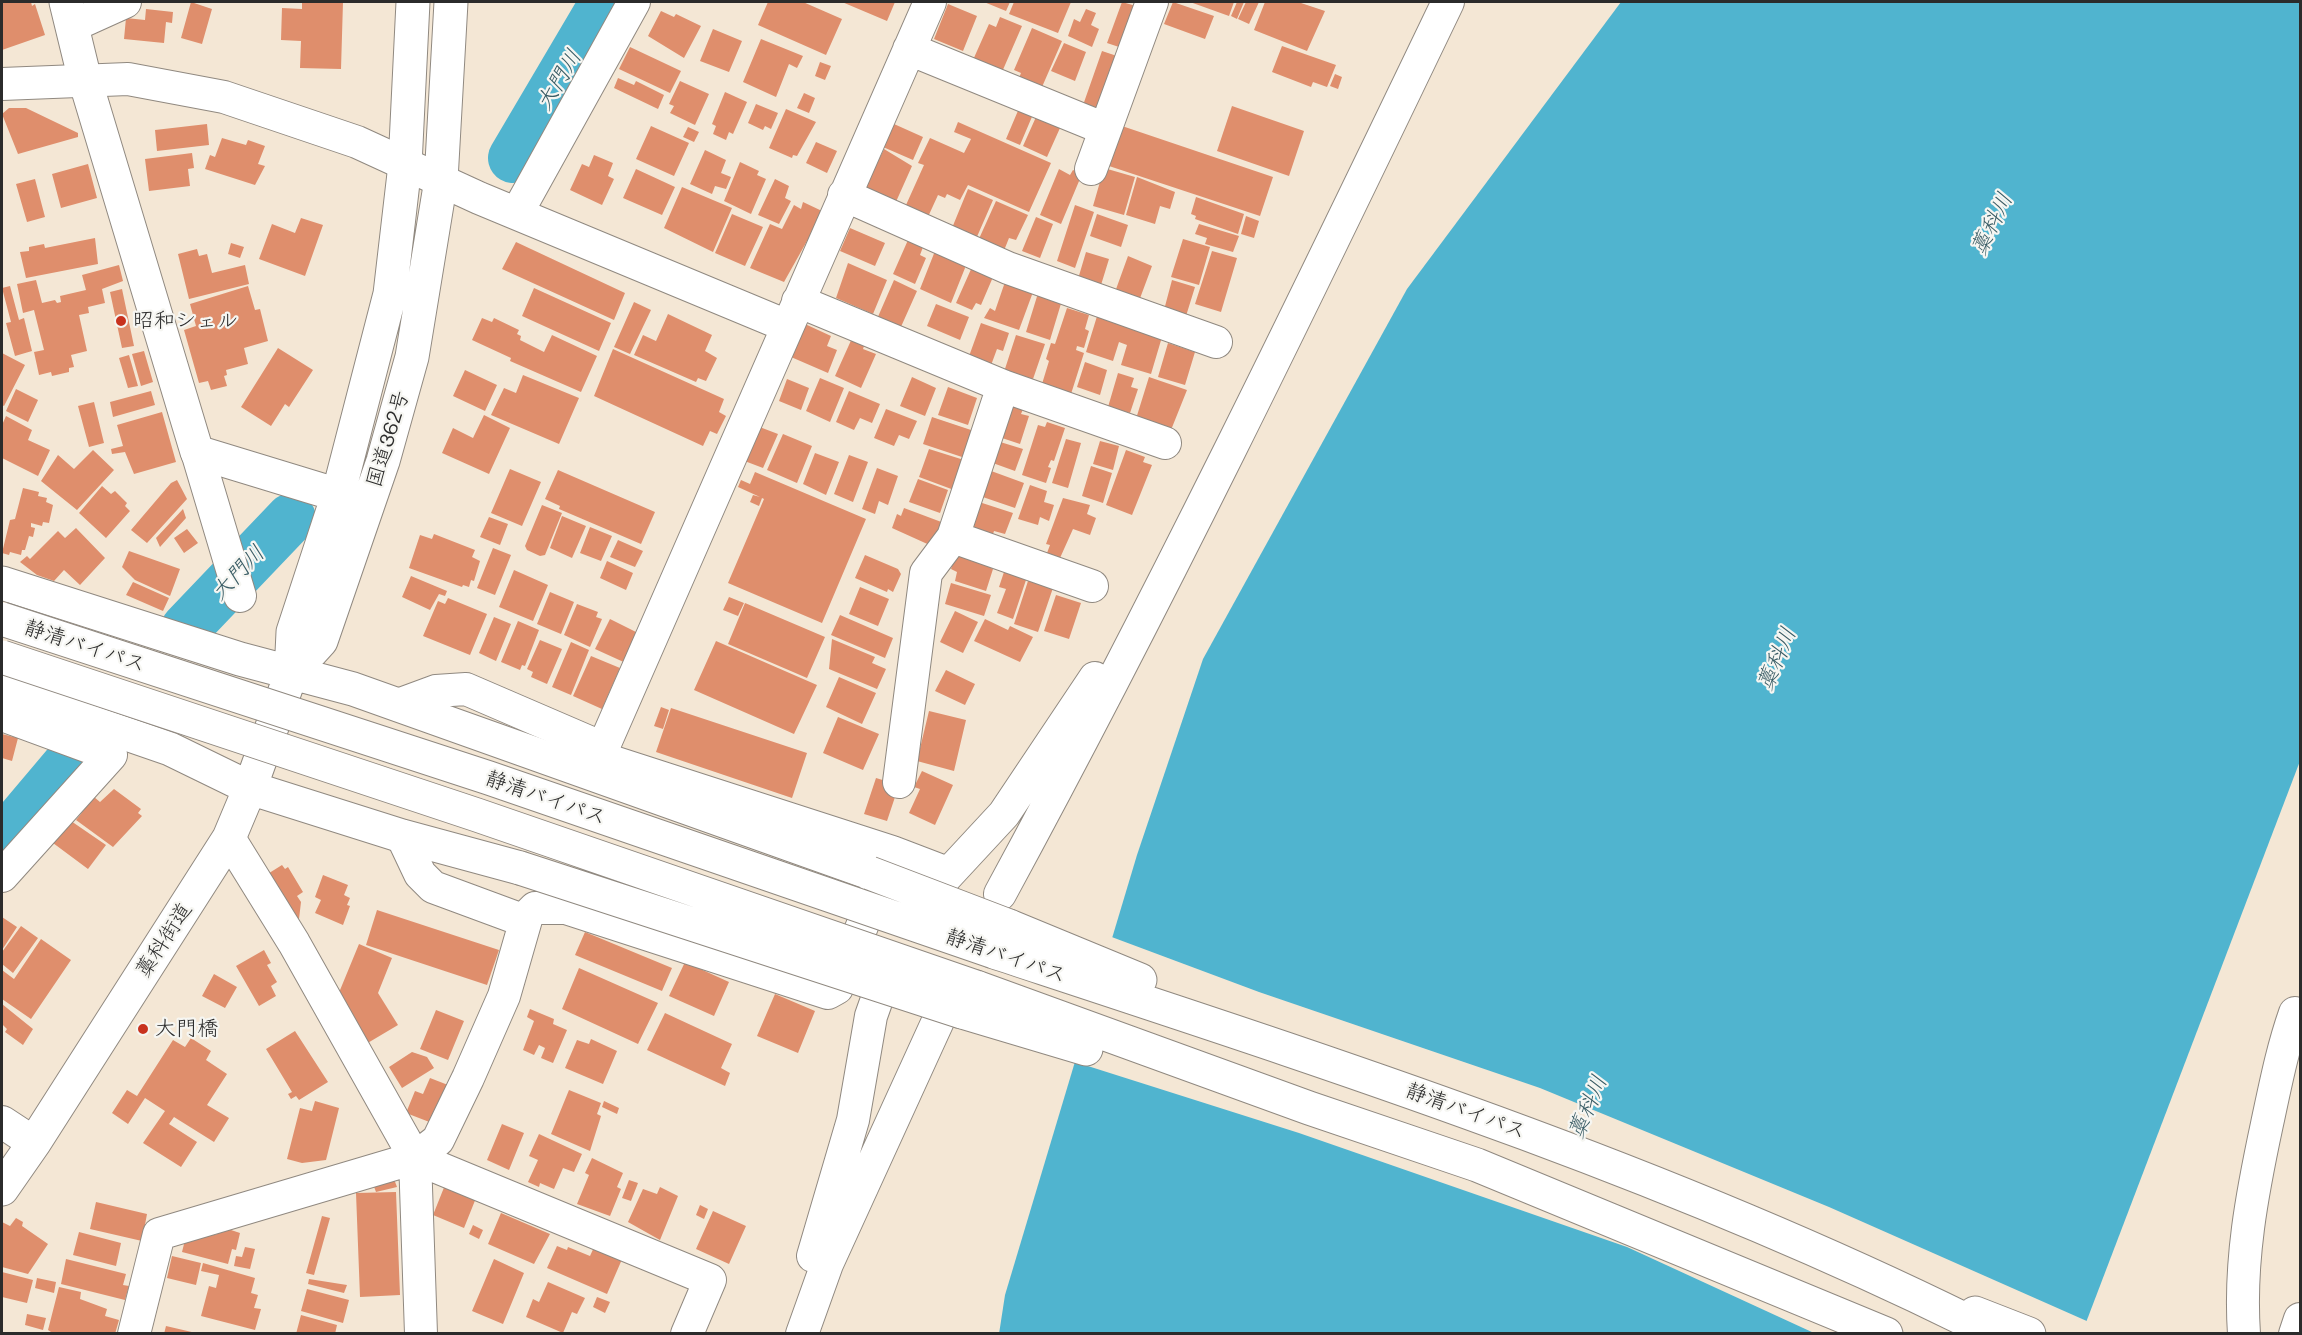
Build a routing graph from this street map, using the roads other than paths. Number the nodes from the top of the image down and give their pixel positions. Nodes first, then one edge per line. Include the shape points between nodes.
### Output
1 (125, 2) edge
2 (413, 2) edge
3 (451, 2) edge
4 (634, 2) edge
5 (930, 2) edge
6 (1152, 2) edge
7 (1448, 2) edge
8 (69, 14) edge
9 (909, 49) junction
10 (85, 80) junction
11 (2, 84) edge
12 (1105, 129) junction
13 (405, 165) junction
14 (1091, 169) dead end
15 (441, 180) junction
16 (844, 195) junction
17 (517, 213) junction
18 (792, 313) junction
19 (1216, 342) dead end
20 (1003, 386) junction
21 (1165, 443) dead end
22 (197, 452) junction
23 (338, 495) junction
24 (953, 537) junction
25 (2, 582) edge
26 (1092, 586) dead end
27 (240, 596) dead end
28 (1153, 604) junction
29 (2, 619) edge
30 (2, 657) edge
31 (291, 674) junction
32 (2, 691) edge
33 (398, 705) junction
34 (2, 715) edge
35 (603, 748) junction
36 (899, 782) dead end
37 (250, 788) junction
38 (402, 836) junction
39 (229, 838) junction
40 (892, 852) junction
41 (2, 876) edge
42 (1000, 894) dead end
43 (525, 921) junction
44 (877, 999) dead end
45 (948, 999) dead end
46 (2295, 1013) dead end
47 (1337, 1065) junction
48 (1309, 1107) junction
49 (2, 1122) edge
50 (34, 1143) junction
51 (416, 1158) junction
52 (2, 1189) edge
53 (1887, 1280) junction
54 (2301, 1319) edge
55 (1865, 1327) edge
56 (134, 1334) edge
57 (421, 1334) edge
58 (687, 1334) edge
59 (797, 1334) edge
60 (802, 1334) edge
61 (1886, 1334) edge
62 (1994, 1334) edge
63 (2029, 1334) edge
64 (2244, 1334) edge
65 (2295, 1334) edge

1 - 8 street
2 - 13 highway, 国道362号
3 - 15 highway, 国道362号
4 - 17 street
5 - 9 street
6 - 12 street
7 - 28 street via 1276,360
8 - 10 highway
9 - 12 street
9 - 16 street
10 - 11 street
10 - 13 street via 128,79 224,97 357,142
10 - 22 highway
12 - 14 street
13 - 15 street
13 - 23 highway, 国道362号 via 390,294
15 - 17 street
15 - 31 highway, 国道362号 via 412,357 384,461 321,641
16 - 18 street
16 - 19 street via 1008,268
17 - 18 street
18 - 20 street
18 - 35 street
20 - 21 street
20 - 24 street
22 - 23 highway, 国道362号
22 - 27 street
23 - 31 highway, 国道362号 via 293,632
24 - 26 street
24 - 36 street via 926,573
25 - 31 highway
28 - 40 street via 1099,673 1004,814 944,878
28 - 42 street
29 - 47 highway, 静清バイパス, bridge via 489,778 983,949
30 - 48 highway, 静清バイパス, bridge via 477,814
31 - 33 highway via 353,688
31 - 37 highway, 藁科街道
32 - 37 highway via 170,749
33 - 35 street via 436,691 466,689
33 - 47 highway, bridge via 1009,926
34 - 41 street via 111,755
35 - 40 street via 610,761
37 - 38 highway
37 - 39 highway, 藁科街道
38 - 43 street via 420,874 433,887
38 - 48 highway, bridge via 520,868 916,998 1112,1056
39 - 50 highway, 藁科街道
39 - 51 street via 294,943
40 - 43 street via 837,988 828,993 566,908 535,908
43 - 51 street via 504,996 468,1078 438,1140
44 - 59 street via 852,1120 810,1265
45 - 60 street via 827,1264
46 - 64 street via 2283,1046 2246,1232
47 - 53 highway, 静清バイパス via 1746,1218
48 - 55 highway, 静清バイパス via 1477,1165
49 - 50 street
50 - 52 highway, 藁科街道
51 - 56 street via 159,1234
51 - 57 street
51 - 58 street via 710,1280
53 - 62 highway, 静清バイパス
53 - 63 highway
54 - 65 street
55 - 61 highway, 静清バイパス

